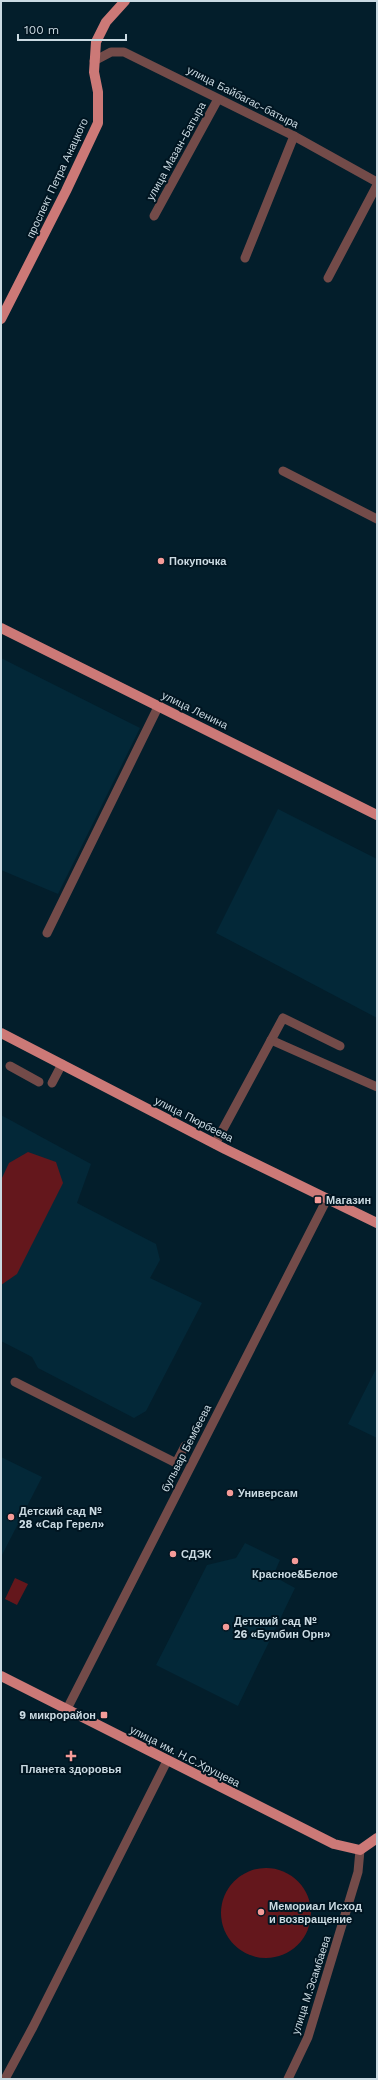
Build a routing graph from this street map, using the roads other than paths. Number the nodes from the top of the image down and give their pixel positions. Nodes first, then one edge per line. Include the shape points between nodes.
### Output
1 (125, 1) edge
2 (94, 61) junction
3 (218, 99) junction
4 (294, 136) junction
5 (377, 184) edge
6 (154, 216) dead end
7 (245, 258) dead end
8 (328, 278) dead end
9 (1, 319) edge
10 (283, 471) dead end
11 (377, 519) edge
12 (1, 628) edge
13 (159, 705) junction
14 (377, 815) edge
15 (47, 933) dead end
16 (1, 1033) edge
17 (271, 1040) junction
18 (340, 1046) dead end
19 (62, 1064) junction
20 (10, 1066) dead end
21 (39, 1082) dead end
22 (52, 1083) dead end
23 (377, 1087) edge
24 (215, 1144) junction
25 (327, 1199) junction
26 (377, 1223) edge
27 (15, 1382) dead end
28 (185, 1446) dead end
29 (1, 1676) edge
30 (67, 1709) junction
31 (168, 1761) junction
32 (377, 1838) edge
33 (360, 1850) junction
34 (4, 2079) edge
35 (288, 2079) edge

1 - 2 main road, проспект Петра Анацкого via 106,22 96,42
2 - 3 street, улица Байбагас-батыра via 111,52 124,52
2 - 9 main road, проспект Петра Анацкого via 99,104 98,123
3 - 4 street, улица Байбагас-батыра
3 - 6 street, улица Мазан-Батыра
4 - 5 street, улица Байбагас-батыра
4 - 7 street
5 - 8 street
10 - 11 street
12 - 13 main road, улица Ленина
13 - 14 main road, улица Ленина
13 - 15 street
16 - 19 main road, улица Пюрбеева
17 - 18 street via 282,1018
17 - 23 street
17 - 24 street
19 - 22 street
19 - 24 main road, улица Пюрбеева
20 - 21 street
24 - 25 main road, улица Пюрбеева
25 - 26 main road, улица Пюрбеева
25 - 30 street, бульвар Бембеева
27 - 28 street, бульвар Бембеева via 176,1463
29 - 30 main road, улица им. Н.С.Хрущева
30 - 31 main road, улица им. Н.С.Хрущева
31 - 33 main road, улица им. Н.С.Хрущева via 334,1844
31 - 34 street
32 - 33 main road
33 - 35 street, улица М.Эсамбаева via 358,1872 308,2037

